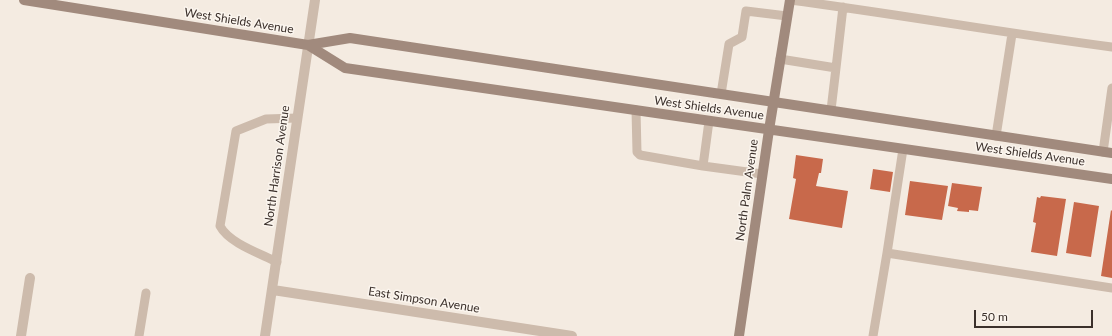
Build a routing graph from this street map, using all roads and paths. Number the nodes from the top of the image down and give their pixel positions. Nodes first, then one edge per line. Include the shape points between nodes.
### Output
1 (24, 0) edge
2 (315, 0) edge
3 (790, 0) edge
4 (843, 7) junction
5 (787, 16) junction
6 (1012, 34) junction
7 (308, 45) junction
8 (1112, 47) edge
9 (780, 59) junction
10 (836, 68) junction
11 (1112, 88) edge
12 (721, 94) junction
13 (773, 102) junction
14 (636, 110) junction
15 (831, 110) junction
16 (298, 118) junction
17 (709, 121) junction
18 (769, 130) junction
19 (996, 136) junction
20 (903, 149) junction
21 (1107, 153) edge
22 (703, 166) junction
23 (762, 174) junction
24 (1112, 179) edge
25 (887, 253) junction
26 (277, 262) junction
27 (30, 278) dead end
28 (1112, 288) edge
29 (273, 290) junction
30 (146, 293) dead end
31 (21, 336) edge
32 (139, 336) edge
33 (265, 336) edge
34 (572, 336) edge
35 (739, 336) edge
36 (873, 336) edge

1 - 7 main road, West Shields Avenue
2 - 7 street, North Harrison Avenue
3 - 4 lane
3 - 5 main road, North Palm Avenue
4 - 6 lane
4 - 10 lane
5 - 9 main road, North Palm Avenue
5 - 12 lane via 746,11 742,37 729,44
6 - 8 lane
6 - 19 lane
7 - 12 main road, West Shields Avenue via 350,38
7 - 14 main road, West Shields Avenue via 345,68
7 - 16 street, North Harrison Avenue
9 - 10 lane
9 - 13 main road, North Palm Avenue
10 - 15 lane
11 - 21 lane
12 - 13 main road, West Shields Avenue
13 - 15 main road, West Shields Avenue
13 - 18 main road, North Palm Avenue
14 - 17 main road, West Shields Avenue
14 - 22 lane via 637,152 640,155
15 - 19 main road, West Shields Avenue
16 - 26 street, North Harrison Avenue
16 - 26 lane via 266,120 236,131 220,226 222,231 238,243
17 - 18 main road, West Shields Avenue
17 - 22 lane
18 - 20 main road, West Shields Avenue
18 - 23 main road, North Palm Avenue
19 - 21 main road, West Shields Avenue
20 - 24 main road, West Shields Avenue
20 - 25 lane
22 - 23 lane
23 - 35 main road, North Palm Avenue
25 - 28 lane
25 - 36 lane
26 - 29 street, North Harrison Avenue
27 - 31 street
29 - 33 street, North Harrison Avenue
29 - 34 street, East Simpson Avenue
30 - 32 lane

